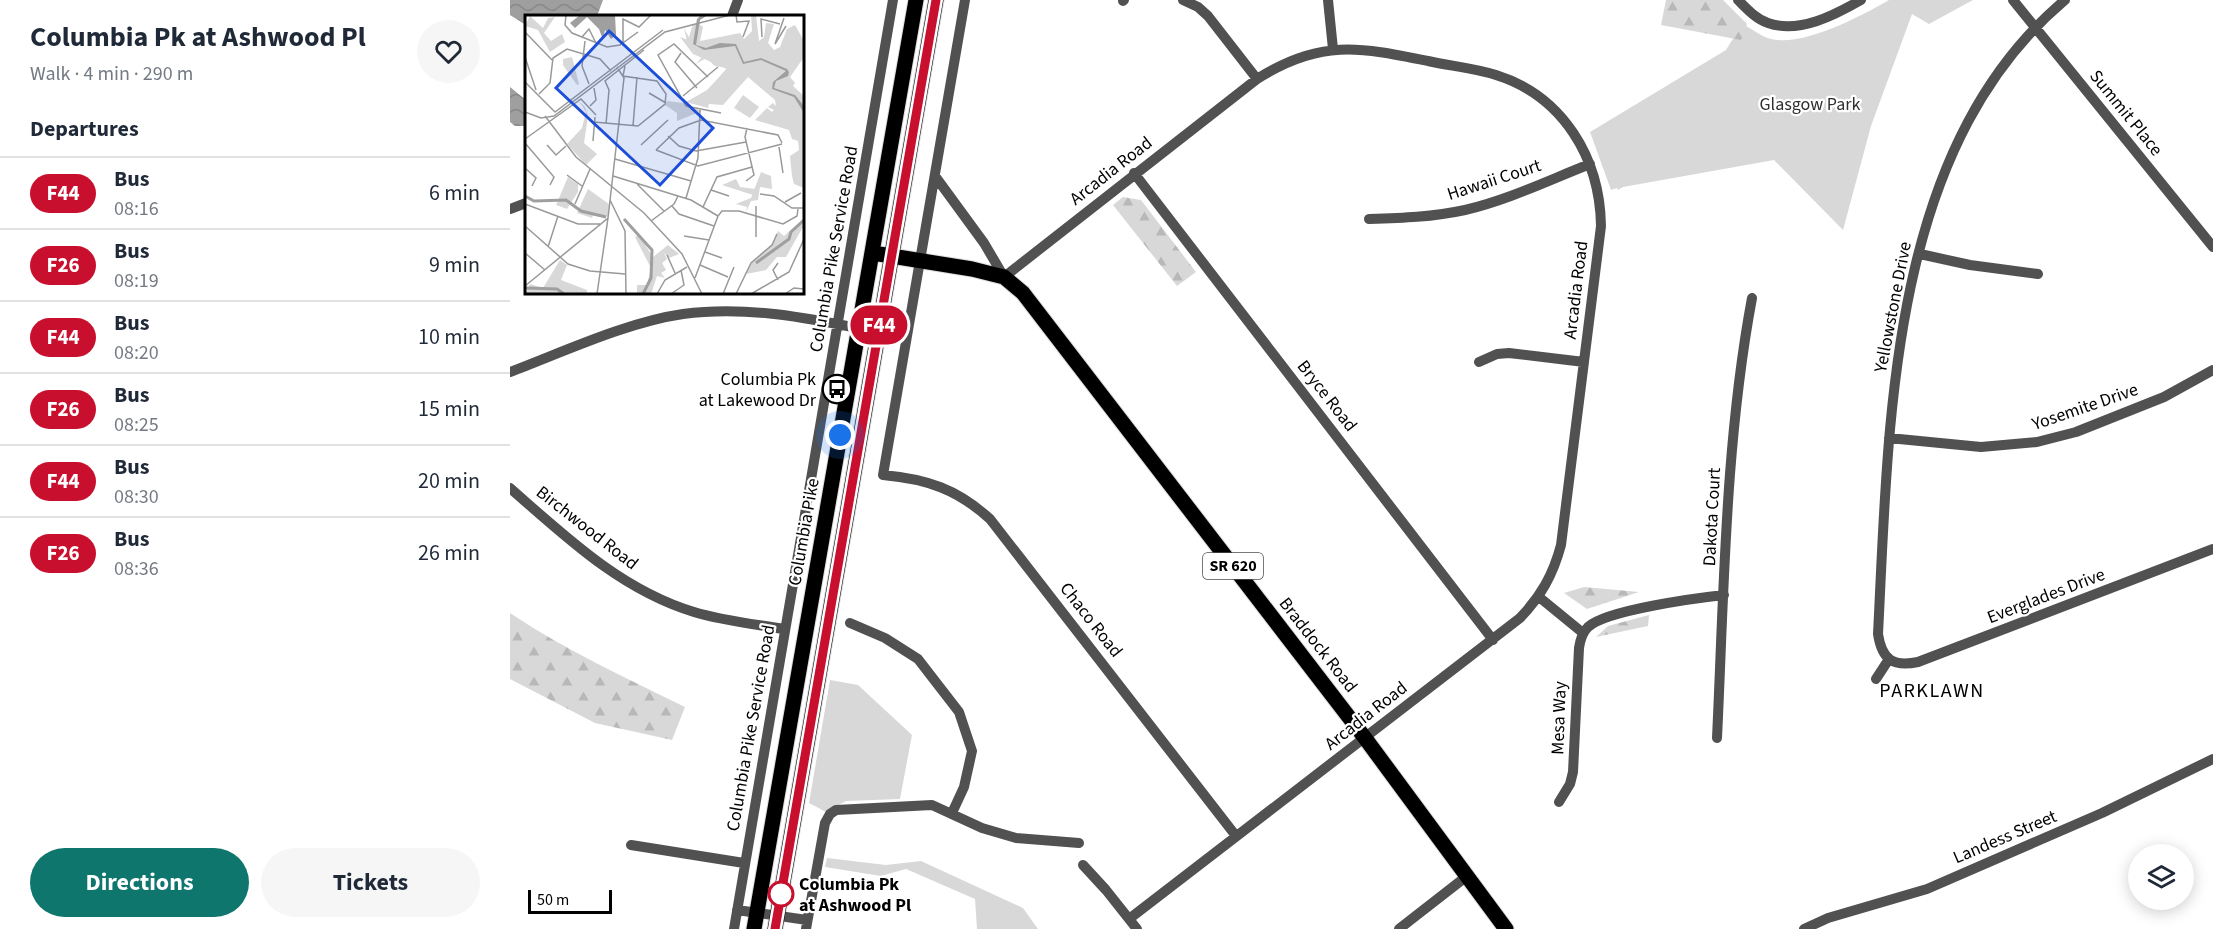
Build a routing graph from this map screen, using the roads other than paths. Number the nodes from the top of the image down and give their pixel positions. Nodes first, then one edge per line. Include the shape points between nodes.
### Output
1 (738, 0) edge
2 (892, 0) edge
3 (916, 0) edge
4 (936, 0) edge
5 (965, 0) edge
6 (1183, 0) edge
7 (1328, 0) edge
8 (1738, 0) edge
9 (1861, 0) edge
10 (2013, 0) edge
11 (2066, 0) edge
12 (732, 15) edge
13 (2036, 29) junction
14 (1333, 49) junction
15 (1257, 79) junction
16 (1590, 164) junction
17 (1134, 173) junction
18 (935, 176) junction
19 (525, 203) edge
20 (510, 209) edge
21 (1369, 219) dead end
22 (2213, 247) edge
23 (873, 253) junction
24 (1920, 254) junction
25 (891, 256) junction
26 (920, 261) junction
27 (2038, 274) dead end
28 (1004, 277) junction
29 (1752, 298) dead end
30 (837, 324) junction
31 (860, 328) junction
32 (878, 332) junction
33 (1479, 362) dead end
34 (1584, 362) junction
35 (2213, 370) edge
36 (510, 372) edge
37 (1889, 438) junction
38 (510, 488) edge
39 (2213, 549) edge
40 (1724, 595) junction
41 (1539, 597) junction
42 (850, 623) dead end
43 (784, 629) junction
44 (1583, 633) junction
45 (1493, 640) junction
46 (1889, 659) junction
47 (1876, 679) dead end
48 (1365, 738) junction
49 (1717, 738) dead end
50 (2213, 759) edge
51 (1559, 802) dead end
52 (952, 813) junction
53 (1236, 836) junction
54 (1079, 843) dead end
55 (631, 845) dead end
56 (744, 863) junction
57 (1083, 864) dead end
58 (1467, 876) junction
59 (737, 910) junction
60 (757, 913) junction
61 (1129, 919) junction
62 (776, 922) edge
63 (807, 925) edge
64 (734, 929) edge
65 (754, 929) edge
66 (1137, 929) edge
67 (1399, 929) edge
68 (1506, 929) edge
69 (1804, 929) edge

1 - 12 street
2 - 30 street, Columbia Pike Service Road
3 - 23 main road, Columbia Pike
4 - 25 main road
5 - 18 street
6 - 15 street via 1208,16
7 - 14 street
8 - 9 street via 1756,17 1779,26 1810,23
10 - 13 street, Summit Place
11 - 13 street, Yellowstone Drive
13 - 22 street, Summit Place
13 - 24 street, Yellowstone Drive via 2004,66 1964,131 1936,194
14 - 15 street, Arcadia Road via 1296,58
14 - 16 street, Arcadia Road via 1395,54 1506,79 1557,113
15 - 17 street, Arcadia Road
16 - 21 street, Hawaii Court via 1466,210
16 - 34 street, Arcadia Road via 1598,188 1601,226
17 - 28 street, Arcadia Road
17 - 45 street, Bryce Road
18 - 26 street
18 - 28 street, Braddock Road
19 - 20 street
23 - 25 main road
23 - 31 main road, Columbia Pike
24 - 27 street
24 - 37 street, Yellowstone Drive via 1904,327
25 - 26 main road
25 - 32 main road
26 - 28 main road
26 - 53 street, Chaco Road via 883,475 940,486 976,506 990,519
28 - 48 main road, Braddock Road / SR 620 via 1023,293
29 - 40 street, Dakota Court via 1736,406
30 - 31 street
30 - 36 street via 751,311 682,314 618,332
30 - 43 street, Columbia Pike Service Road
31 - 32 street
31 - 60 main road, Columbia Pike
32 - 62 main road
33 - 34 street via 1509,353
34 - 41 street, Arcadia Road via 1561,545
35 - 37 street, Yosemite Drive via 2164,397 2076,432 2037,442 1981,447
37 - 46 street, Yellowstone Drive via 1878,634 1880,646
38 - 43 street, Birchwood Road via 594,560 637,587 694,612
39 - 46 street, Everglades Drive via 1933,657 1905,664
40 - 44 street via 1612,615 1596,621
40 - 49 street, Dakota Court
41 - 44 street
41 - 45 street, Arcadia Road
42 - 52 street via 885,638 918,659 959,712 972,751 964,787
43 - 56 street, Columbia Pike Service Road
44 - 51 street, Mesa Way via 1573,772
45 - 48 street, Arcadia Road
46 - 47 street
48 - 53 street, Arcadia Road
48 - 58 main road, Braddock Road / SR 620
50 - 69 street, Landess Street via 2102,813 1928,889 1828,918
52 - 54 street via 982,828 1016,838
52 - 63 street via 932,805 836,810 830,814 825,823
53 - 61 street, Arcadia Road
55 - 56 street
56 - 59 street, Columbia Pike Service Road
57 - 61 street
58 - 67 street
58 - 68 main road, Braddock Road / SR 620
59 - 60 street
59 - 64 street, Columbia Pike Service Road
60 - 62 street
60 - 65 main road, Columbia Pike
61 - 66 street
62 - 63 street

